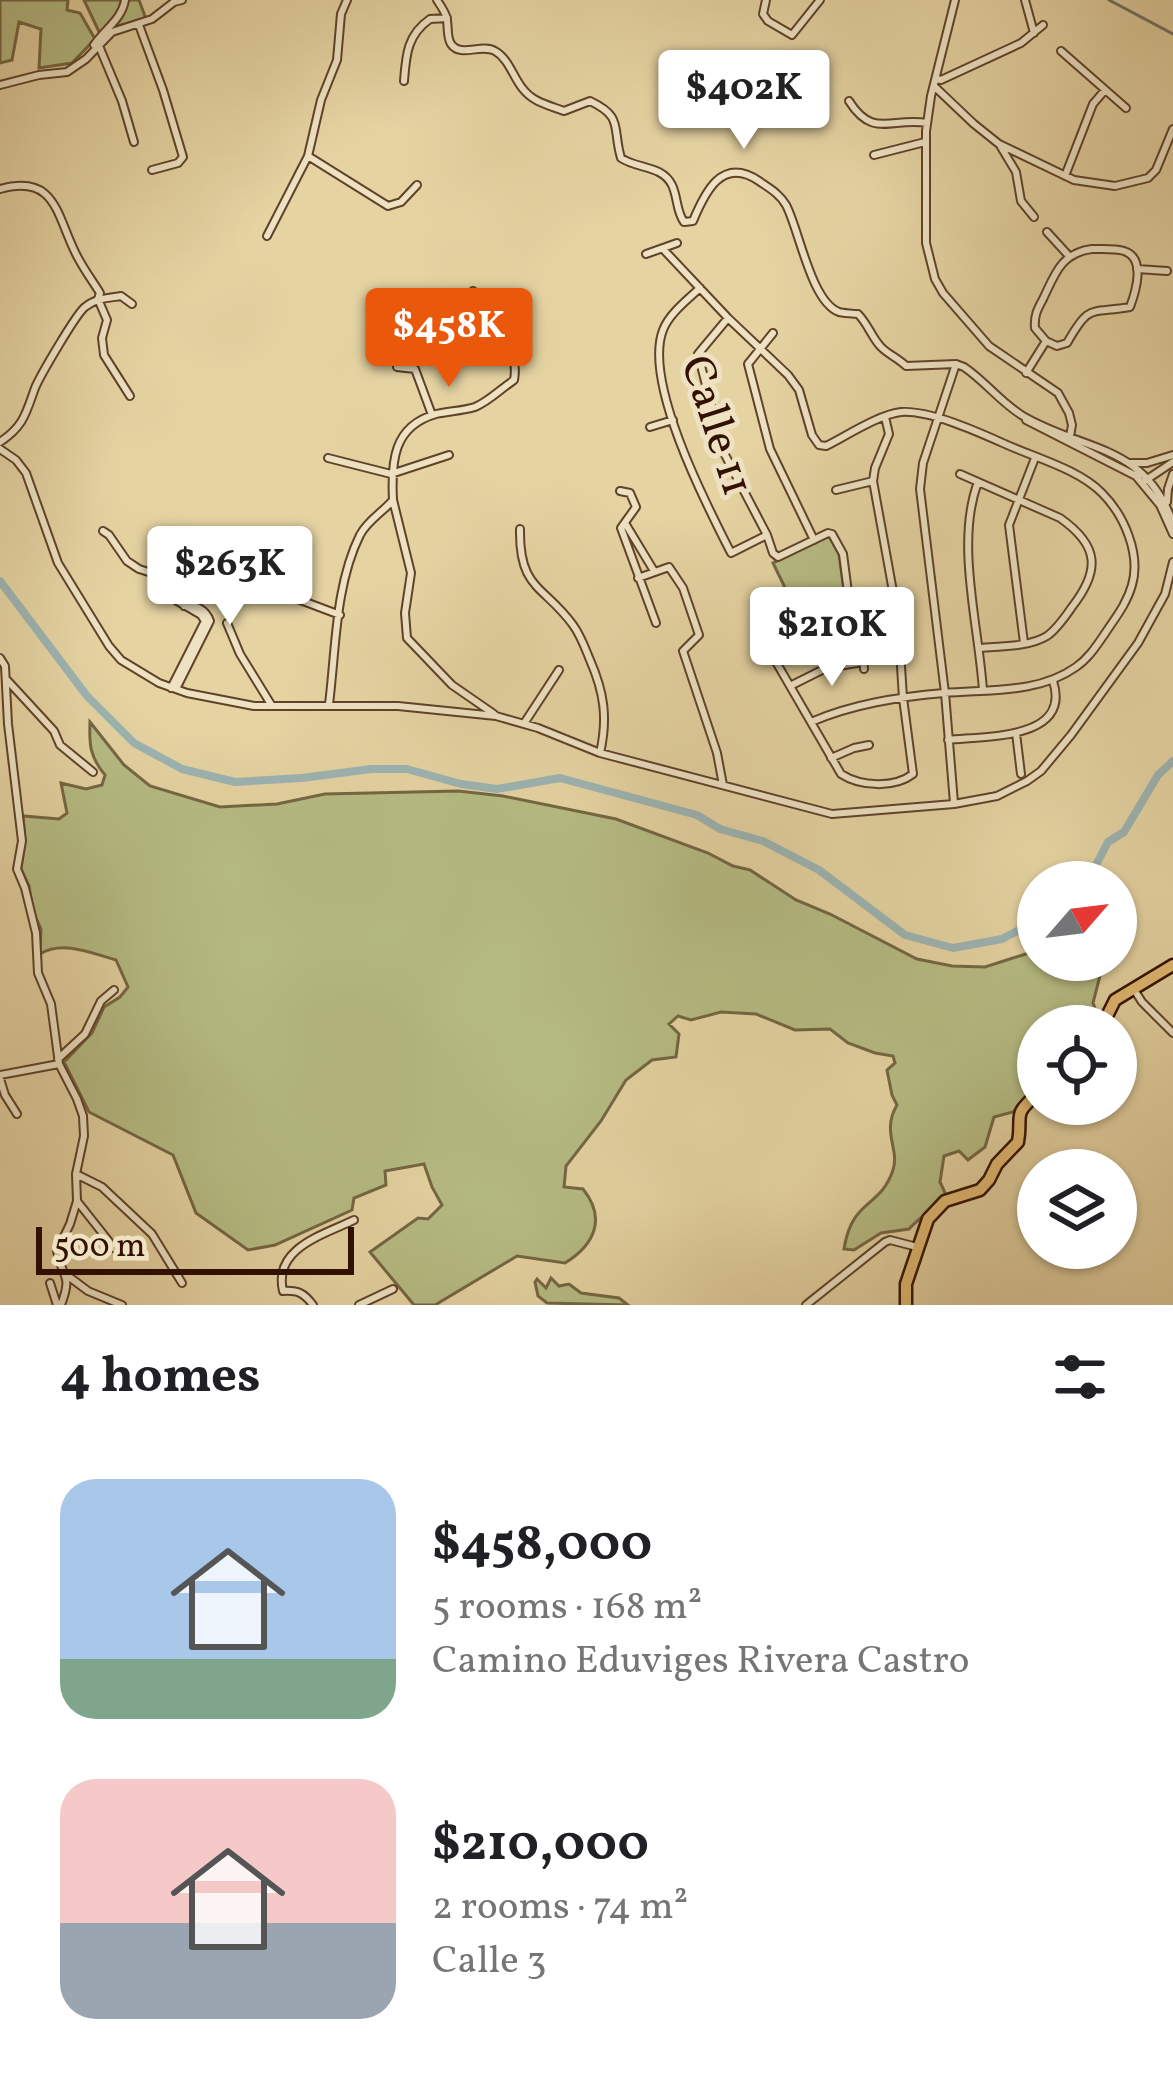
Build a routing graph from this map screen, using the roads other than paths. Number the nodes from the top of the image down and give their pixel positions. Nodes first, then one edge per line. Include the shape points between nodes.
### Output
1 (125, 0) edge
2 (182, 0) edge
3 (347, 0) edge
4 (436, 0) edge
5 (766, 0) edge
6 (820, 0) edge
7 (955, 0) edge
8 (1025, 0) edge
9 (447, 18) junction
10 (139, 25) junction
11 (1043, 25) dead end
12 (1034, 33) junction
13 (98, 46) junction
14 (1061, 51) dead end
15 (77, 66) junction
16 (404, 82) dead end
17 (935, 82) junction
18 (0, 86) edge
19 (1105, 90) junction
20 (849, 101) dead end
21 (1126, 108) dead end
22 (927, 123) junction
23 (1173, 129) edge
24 (134, 142) dead end
25 (925, 142) junction
26 (999, 144) junction
27 (874, 155) dead end
28 (308, 156) junction
29 (152, 170) dead end
30 (1066, 176) junction
31 (417, 185) dead end
32 (0, 189) edge
33 (1034, 217) dead end
34 (1047, 232) dead end
35 (267, 236) dead end
36 (677, 243) dead end
37 (663, 249) junction
38 (646, 254) dead end
39 (1069, 256) junction
40 (1137, 269) junction
41 (1167, 271) dead end
42 (700, 288) junction
43 (473, 291) dead end
44 (98, 299) junction
45 (132, 304) dead end
46 (728, 318) junction
47 (773, 333) dead end
48 (1046, 341) junction
49 (760, 349) junction
50 (956, 364) junction
51 (397, 367) dead end
52 (1027, 373) junction
53 (130, 396) dead end
54 (431, 415) junction
55 (885, 417) junction
56 (1024, 417) junction
57 (1070, 418) junction
58 (673, 420) junction
59 (939, 420) junction
60 (650, 427) dead end
61 (1052, 429) junction
62 (1070, 439) junction
63 (1093, 445) junction
64 (0, 446) edge
65 (449, 455) dead end
66 (328, 458) dead end
67 (1035, 458) junction
68 (1173, 458) edge
69 (1129, 463) junction
70 (391, 474) junction
71 (960, 474) dead end
72 (1173, 474) edge
73 (1144, 479) junction
74 (873, 481) junction
75 (979, 481) junction
76 (836, 490) dead end
77 (620, 491) dead end
78 (1019, 498) junction
79 (393, 500) junction
80 (1169, 512) junction
81 (625, 524) junction
82 (520, 529) dead end
83 (1173, 529) edge
84 (103, 531) dead end
85 (767, 535) junction
86 (814, 540) junction
87 (1173, 562) edge
88 (655, 572) junction
89 (638, 578) junction
90 (279, 592) dead end
91 (340, 615) junction
92 (898, 619) junction
93 (227, 623) dead end
94 (656, 623) dead end
95 (852, 623) junction
96 (1024, 643) junction
97 (980, 648) junction
98 (0, 658) edge
99 (863, 662) dead end
100 (560, 670) dead end
101 (7, 680) junction
102 (1053, 681) junction
103 (790, 686) junction
104 (174, 688) junction
105 (983, 692) junction
106 (945, 693) junction
107 (903, 698) junction
108 (329, 704) junction
109 (272, 706) junction
110 (496, 716) junction
111 (811, 722) junction
112 (524, 723) junction
113 (1016, 733) junction
114 (948, 740) junction
115 (869, 746) dead end
116 (600, 753) junction
117 (832, 758) junction
118 (93, 772) dead end
119 (1021, 774) dead end
120 (723, 785) junction
121 (955, 804) junction
122 (1173, 965) edge
123 (1133, 988) junction
124 (114, 990) dead end
125 (1111, 1005) edge
126 (1173, 1033) edge
127 (59, 1062) junction
128 (0, 1077) edge
129 (16, 1114) dead end
130 (1019, 1125) edge
131 (76, 1174) junction
132 (76, 1202) junction
133 (354, 1220) dead end
134 (917, 1247) junction
135 (115, 1250) dead end
136 (68, 1276) junction
137 (50, 1283) dead end
138 (182, 1283) dead end
139 (393, 1289) dead end
140 (59, 1305) edge
141 (122, 1305) edge
142 (313, 1305) edge
143 (359, 1305) edge
144 (806, 1305) edge
145 (906, 1305) edge

1 - 15 street via 122,15
2 - 10 street
3 - 28 street
4 - 9 street
5 - 6 street via 768,22 792,35
7 - 17 street
8 - 12 street
9 - 16 street via 430,19 412,37
9 - 50 street via 455,49 494,50 534,100 564,111 590,101 605,108 615,119 621,158 666,177 684,222 693,221 722,176 751,176 769,188 787,206 829,305 858,314 906,366
10 - 13 street via 112,32
10 - 29 street via 183,157
11 - 12 street
12 - 17 street
13 - 15 street
13 - 24 street
14 - 19 street
15 - 18 street
17 - 22 street
17 - 26 street
19 - 21 street
19 - 30 street
20 - 22 street via 867,122
22 - 25 street
23 - 30 street via 1148,178 1115,186
25 - 27 street
25 - 52 street via 926,243 935,279 989,346
26 - 30 street
26 - 33 street
28 - 31 street via 388,206
28 - 35 street
32 - 44 street via 21,184 50,198
34 - 39 street
36 - 37 street
37 - 38 street
37 - 42 street
39 - 40 street via 1126,251
39 - 48 street via 1035,315
40 - 41 street
40 - 48 street via 1130,307 1093,310 1063,346
42 - 46 street
42 - 58 street, Calle 11 via 668,320 658,348
43 - 54 street via 501,327 514,380 479,406
44 - 45 street via 121,296
44 - 53 street via 104,355
44 - 64 street via 76,316 27,416
46 - 49 street
46 - 85 street via 698,354 723,451
47 - 49 street
48 - 52 street
49 - 55 street via 799,390 819,446
49 - 86 street via 748,364 754,393 770,449
50 - 56 street
50 - 59 street
51 - 54 street via 415,369
52 - 57 street via 1058,393
54 - 70 street via 407,431
55 - 59 street via 906,411
55 - 74 street via 890,434
56 - 61 street
56 - 62 street
57 - 61 street
57 - 62 street
57 - 63 street
58 - 60 street
58 - 85 street, Calle 11 via 730,553
59 - 67 street
59 - 106 street via 920,489
61 - 62 street
62 - 63 street
62 - 73 street
63 - 69 street
64 - 104 street via 26,473 58,563 109,646
65 - 70 street
66 - 70 street
67 - 78 street
67 - 102 street via 1103,494 1126,528 1134,559 1124,606 1090,654
68 - 69 street
68 - 73 street
69 - 73 street
70 - 79 street
71 - 75 street
72 - 80 street
73 - 80 street
73 - 83 street
74 - 76 street
74 - 92 street
75 - 78 street
75 - 97 street via 968,539
77 - 81 street via 636,507
78 - 96 street via 1009,525
78 - 96 street via 1073,527 1093,566 1058,625
79 - 91 street via 360,535
79 - 110 street via 411,573 407,638
80 - 83 street
81 - 88 street
81 - 89 street
82 - 116 street via 529,578 573,626 601,685
84 - 104 street via 127,561 210,621
85 - 86 street via 778,557
86 - 95 street via 832,534 843,554
87 - 121 street via 1151,623 1041,771 997,796
88 - 89 street
88 - 120 street via 671,568 699,634 683,651
89 - 94 street
90 - 91 street
91 - 108 street
92 - 95 street
92 - 107 street
93 - 109 street
95 - 103 street via 774,650
96 - 97 street
97 - 105 street
98 - 101 street
99 - 103 street
100 - 112 street
101 - 118 street
101 - 127 street via 22,841 17,869
102 - 105 street
102 - 113 street via 1056,704 1039,726
103 - 111 street
104 - 109 street
105 - 106 street
106 - 107 street
106 - 114 street
107 - 111 street
107 - 117 street via 909,779 854,782
108 - 109 street
108 - 110 street
110 - 112 street
111 - 117 street
112 - 116 street
113 - 114 street
113 - 119 street
114 - 121 street
115 - 117 street
116 - 120 street
120 - 121 street via 832,814
122 - 123 main road
123 - 125 main road
123 - 126 street
124 - 127 street
127 - 128 street
127 - 131 street via 82,1111
128 - 129 street
130 - 134 main road via 1013,1150 989,1180 935,1210
131 - 132 street
131 - 138 street via 152,1234
132 - 135 street
132 - 136 street via 57,1251
133 - 142 street via 291,1253 282,1271 283,1291 296,1290
134 - 144 street via 885,1242
134 - 145 main road
136 - 140 street
136 - 141 street
137 - 140 street
139 - 143 street

